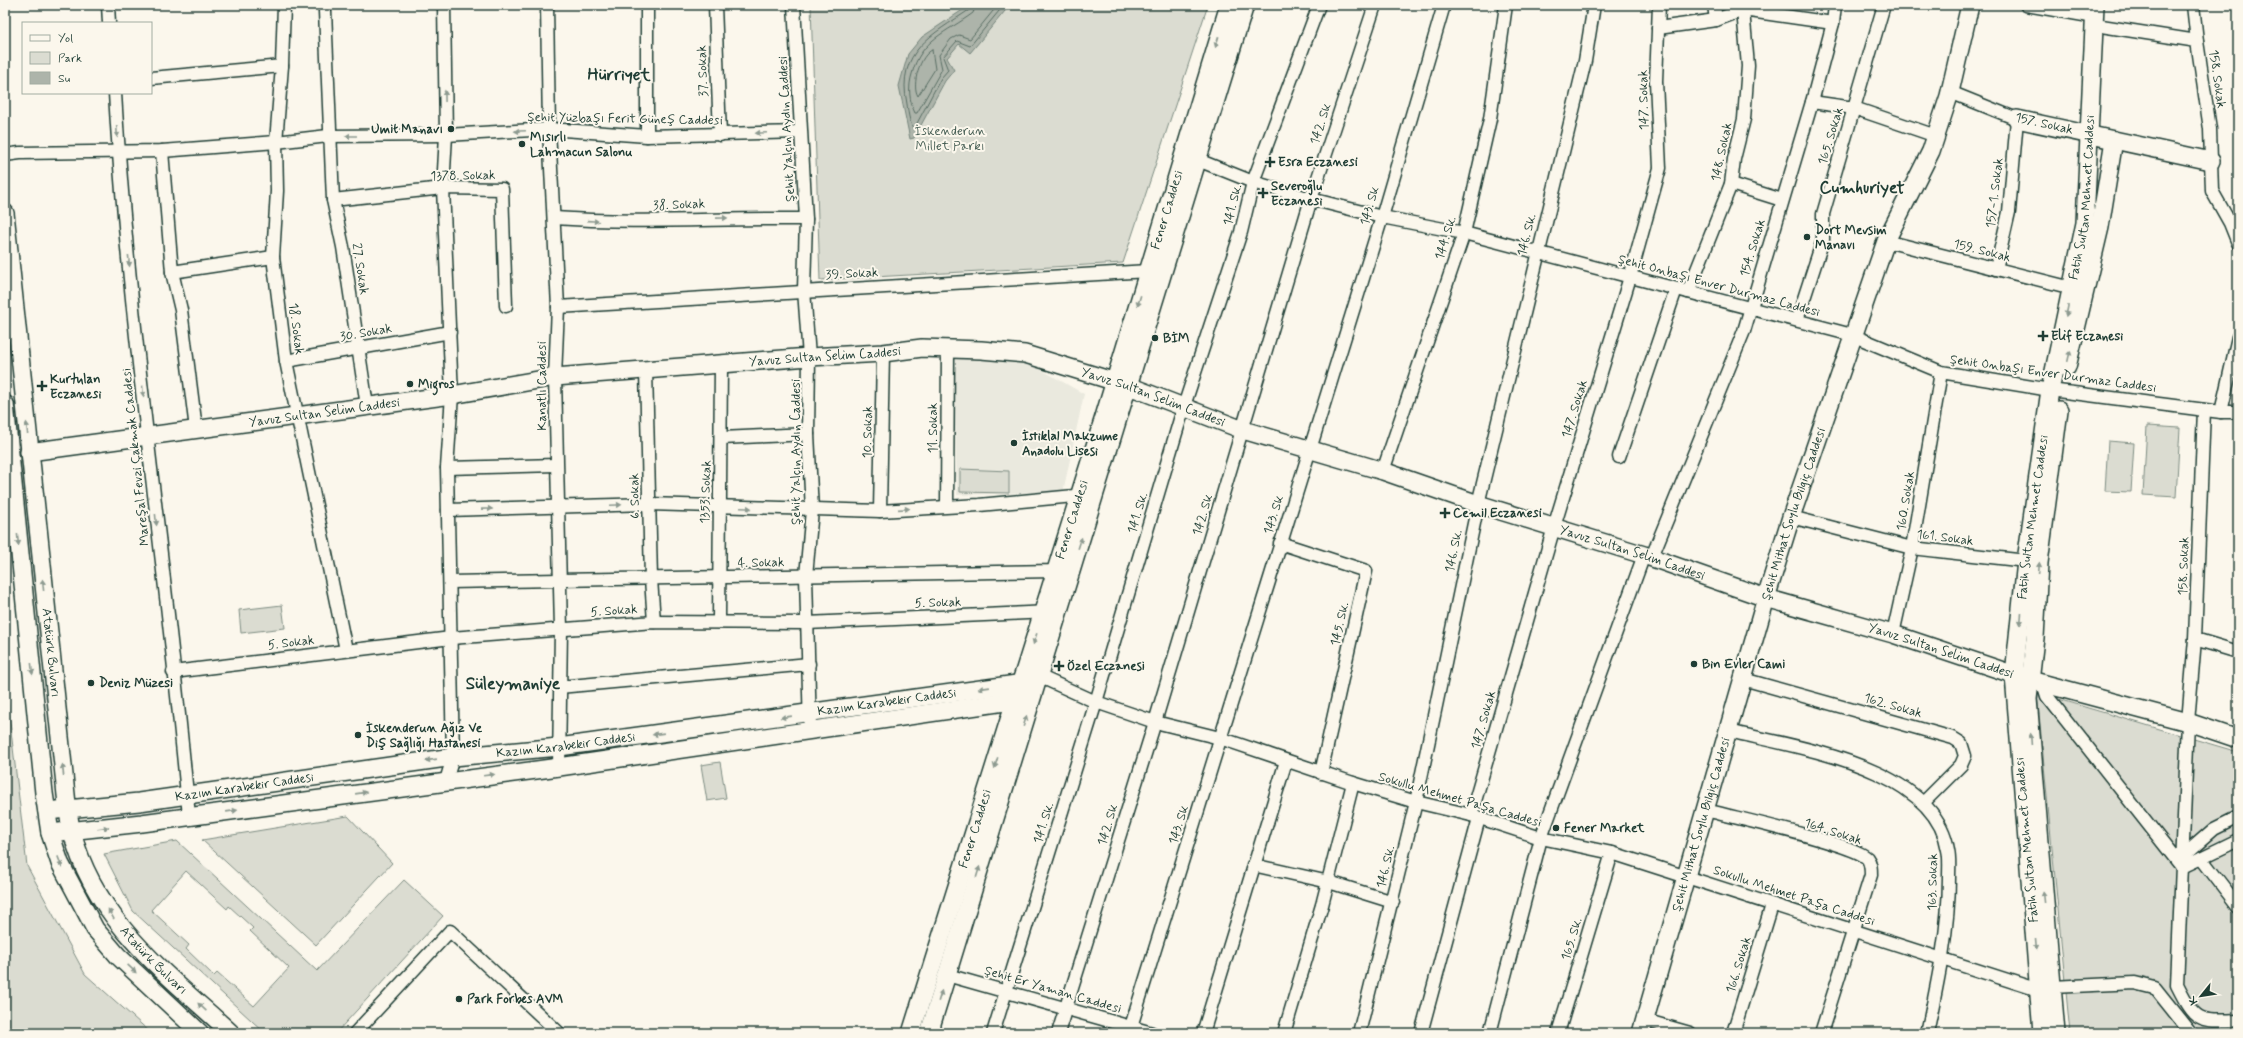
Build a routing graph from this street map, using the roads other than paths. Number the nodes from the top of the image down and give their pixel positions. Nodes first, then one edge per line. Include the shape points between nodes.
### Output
1 (108, 5) edge
2 (284, 5) edge
3 (444, 5) edge
4 (547, 5) edge
5 (647, 5) edge
6 (715, 5) edge
7 (794, 5) edge
8 (1229, 5) edge
9 (1244, 5) edge
10 (1319, 5) edge
11 (1375, 5) edge
12 (1444, 5) edge
13 (1506, 5) edge
14 (1594, 5) edge
15 (1659, 5) edge
16 (1714, 5) edge
17 (1835, 5) edge
18 (1884, 5) edge
19 (1970, 5) edge
20 (2026, 5) edge
21 (2193, 5) edge
22 (1743, 10) junction
23 (325, 11) dead end
24 (2095, 15) edge
25 (1716, 20) junction
26 (109, 22) edge
27 (1833, 23) junction
28 (1658, 28) junction
29 (2197, 41) junction
30 (282, 66) junction
31 (152, 78) edge
32 (1950, 92) junction
33 (115, 94) edge
34 (1812, 102) junction
35 (1854, 108) junction
36 (2017, 119) junction
37 (549, 129) junction
38 (800, 132) junction
39 (2090, 134) junction
40 (446, 135) junction
41 (720, 135) junction
42 (328, 136) junction
43 (647, 136) junction
44 (1936, 136) junction
45 (2114, 140) junction
46 (276, 142) junction
47 (162, 151) junction
48 (118, 153) junction
49 (5, 155) edge
50 (1198, 160) junction
51 (2211, 162) junction
52 (1253, 182) junction
53 (1730, 184) junction
54 (443, 188) junction
55 (1311, 199) junction
56 (333, 200) junction
57 (1782, 200) junction
58 (5, 213) edge
59 (1382, 217) junction
60 (554, 218) junction
61 (806, 218) junction
62 (2085, 223) junction
63 (1464, 233) junction
64 (1886, 241) junction
65 (2238, 243) edge
66 (2094, 250) junction
67 (1537, 253) junction
68 (273, 257) junction
69 (1996, 269) junction
70 (1148, 271) junction
71 (172, 272) junction
72 (1630, 277) junction
73 (1676, 288) junction
74 (2072, 288) junction
75 (804, 290) junction
76 (1688, 292) junction
77 (506, 306) dead end
78 (558, 307) junction
79 (1749, 308) junction
80 (1797, 320) junction
81 (450, 332) junction
82 (1852, 335) junction
83 (2238, 338) edge
84 (359, 348) junction
85 (948, 349) junction
86 (883, 353) junction
87 (809, 357) junction
88 (286, 361) junction
89 (721, 364) junction
90 (646, 370) junction
91 (1941, 372) junction
92 (555, 377) junction
93 (1122, 383) junction
94 (2056, 390) junction
95 (452, 395) junction
96 (5, 404) edge
97 (367, 406) junction
98 (1184, 406) junction
99 (2204, 410) junction
100 (2220, 412) junction
101 (2238, 412) edge
102 (297, 416) junction
103 (196, 430) junction
104 (1243, 430) junction
105 (808, 434) junction
106 (147, 436) junction
107 (722, 438) junction
108 (1309, 450) junction
109 (29, 452) junction
110 (1619, 457) dead end
111 (556, 465) junction
112 (447, 468) junction
113 (1383, 472) junction
114 (1088, 494) junction
115 (649, 504) junction
116 (1478, 504) junction
117 (947, 506) junction
118 (719, 507) junction
119 (557, 508) junction
120 (448, 510) junction
121 (812, 510) junction
122 (880, 511) junction
123 (1792, 518) junction
124 (1554, 527) junction
125 (1280, 543) junction
126 (1912, 548) junction
127 (1648, 557) junction
128 (2026, 561) junction
129 (1072, 566) junction
130 (1055, 571) junction
131 (806, 576) junction
132 (718, 577) junction
133 (650, 579) junction
134 (560, 580) junction
135 (450, 582) junction
136 (1766, 598) junction
137 (1051, 612) junction
138 (719, 620) junction
139 (654, 622) junction
140 (807, 623) junction
141 (561, 629) junction
142 (1893, 634) junction
143 (452, 638) junction
144 (2195, 639) junction
145 (346, 650) junction
146 (2238, 652) edge
147 (809, 664) junction
148 (173, 672) junction
149 (2014, 675) junction
150 (1743, 679) junction
151 (1031, 681) junction
152 (2037, 682) junction
153 (559, 687) junction
154 (1015, 701) junction
155 (1096, 702) junction
156 (809, 714) junction
157 (1155, 722) junction
158 (2188, 722) junction
159 (810, 731) junction
160 (1729, 731) junction
161 (1220, 738) junction
162 (2238, 739) edge
163 (559, 747) junction
164 (453, 757) junction
165 (1286, 761) junction
166 (559, 767) junction
167 (1322, 773) junction
168 (446, 781) junction
169 (1353, 783) junction
170 (187, 796) junction
171 (1416, 802) junction
172 (1924, 802) junction
173 (68, 809) junction
174 (1706, 810) junction
175 (47, 811) junction
176 (189, 817) junction
177 (1475, 817) junction
178 (2238, 817) edge
179 (72, 832) junction
180 (50, 833) junction
181 (1541, 838) junction
182 (2238, 840) edge
183 (1612, 853) junction
184 (2201, 858) junction
185 (2182, 862) junction
186 (1253, 865) junction
187 (1686, 877) junction
188 (1329, 882) junction
189 (1393, 902) junction
190 (1772, 905) junction
191 (2238, 906) edge
192 (1852, 929) junction
193 (1942, 958) junction
194 (947, 975) junction
195 (2047, 991) junction
196 (1005, 992) junction
197 (1066, 1010) junction
198 (2238, 1020) edge
199 (1642, 1027) edge
200 (1130, 1030) edge
201 (200, 1033) edge
202 (231, 1033) edge
203 (355, 1033) edge
204 (559, 1033) edge
205 (911, 1033) edge
206 (929, 1033) edge
207 (993, 1033) edge
208 (1058, 1033) edge
209 (1152, 1033) edge
210 (1203, 1033) edge
211 (1284, 1033) edge
212 (1359, 1033) edge
213 (1422, 1033) edge
214 (1490, 1033) edge
215 (1558, 1033) edge
216 (1690, 1033) edge
217 (1733, 1033) edge
218 (1821, 1033) edge
219 (1927, 1033) edge
220 (2042, 1033) edge
221 (2056, 1033) edge
222 (2190, 1033) edge

1 - 26 street
2 - 30 street, 18. Sokak
40 -> 3 street
4 - 37 street, Kanatlı Caddesi
5 - 43 street
6 - 41 street, 37. Sokak
7 - 38 street, Şehit Yalçın Aydın Caddesi
8 -> 70 street, Fener Caddesi
9 - 50 street, Fener Caddesi
10 - 52 street, 141. Sk.
11 - 55 street, 142. Sk
12 - 59 street, 143. Sk
13 - 63 street, 144. Sk. via 1490,119
14 - 67 street, 146. Sk. via 1585,61
15 - 28 street, 147. Sokak
16 - 25 street
17 - 27 street, 154. Sokak
18 - 35 street, 165. Sokak
19 - 32 street, Şehit Mithat Soylu Bilgiç Caddesi
20 - 24 street, 158. Sokak
21 - 29 street
22 - 25 street
22 - 27 street
22 - 53 street, 148. Sokak via 1748,66 1746,104
23 - 42 street, 27. Sokak
24 - 29 street, 158. Sokak
24 - 39 street, Fatih Sultan Mehmet Caddesi
25 - 28 street
27 - 34 street, 154. Sokak
28 - 72 street, 147. Sokak via 1656,81 1660,168
29 - 51 street, 158. Sokak via 2210,129
30 - 31 street
30 - 46 street, 18. Sokak
32 - 36 street, 157. Sokak
32 - 44 street, Şehit Mithat Soylu Bilgiç Caddesi
33 -> 48 street, Mareşal Fevzi Çakmak Caddesi
34 - 35 street
34 - 57 street, 154. Sokak
35 - 44 street
35 - 80 street, 165. Sokak via 1822,214 1824,240
36 - 39 street, 157. Sokak
36 - 69 street, 157-1. Sokak via 2009,212
37 -> 40 street, Şehit Yüzbaşı Ferit Güneş Caddesi
37 - 43 street, Şehit Yüzbaşı Ferit Güneş Caddesi
37 - 60 street, Kanatlı Caddesi
38 -> 41 street, Şehit Yüzbaşı Ferit Güneş Caddesi
38 - 61 street, Şehit Yalçın Aydın Caddesi
39 - 45 street, 157. Sokak
39 - 62 street, Fatih Sultan Mehmet Caddesi
40 -> 42 street, Şehit Yüzbaşı Ferit Güneş Caddesi
40 - 54 street
41 - 43 street, Şehit Yüzbaşı Ferit Güneş Caddesi
42 - 46 street, Şehit Yüzbaşı Ferit Güneş Caddesi
42 - 56 street, 27. Sokak
44 - 64 street, Şehit Mithat Soylu Bilgiç Caddesi
45 - 51 street, 157. Sokak
45 - 66 street, Fatih Sultan Mehmet Caddesi
46 - 47 street, Şehit Yüzbaşı Ferit Güneş Caddesi
46 - 68 street, 18. Sokak via 277,191
47 - 48 street, Şehit Yüzbaşı Ferit Güneş Caddesi
47 - 71 street
48 - 49 street, Şehit Yüzbaşı Ferit Güneş Caddesi
48 -> 106 street, Mareşal Fevzi Çakmak Caddesi
50 - 52 street, Şehit Onbaşı Enver Durmaz Caddesi
50 - 93 street, Fener Caddesi
51 - 65 street, 158. Sokak via 2212,191
52 - 55 street, Şehit Onbaşı Enver Durmaz Caddesi
52 - 98 street, 141. Sk. via 1241,232
53 - 57 street
53 - 76 street, 148. Sokak
54 - 56 street, 1378. Sokak
54 - 77 street, 1378. Sokak via 502,189
54 - 81 street
55 - 59 street, Şehit Onbaşı Enver Durmaz Caddesi
55 - 104 street, 142. Sk
56 - 84 street, 27. Sokak
57 - 79 street, 154. Sokak
109 -> 58 street, Atatürk Bulvarı
59 - 63 street, Şehit Onbaşı Enver Durmaz Caddesi
59 - 108 street, 143. Sk
60 -> 61 street, 38. Sokak via 605,222
60 - 78 street, Kanatlı Caddesi
61 - 75 street, Şehit Yalçın Aydın Caddesi
62 - 66 street
62 - 74 street, Fatih Sultan Mehmet Caddesi
63 - 67 street, Şehit Onbaşı Enver Durmaz Caddesi
63 - 113 street, 144. Sk.
64 - 69 street, 159. Sokak
64 - 82 street, Şehit Mithat Soylu Bilgiç Caddesi
94 -> 66 street, Fatih Sultan Mehmet Caddesi
67 - 72 street, Şehit Onbaşı Enver Durmaz Caddesi
67 - 116 street, 146. Sk.
68 - 71 street
68 - 88 street, 18. Sokak
69 - 74 street, 159. Sokak
70 - 75 street, 39. Sokak
70 -> 93 street, Fener Caddesi
71 - 103 street via 181,310
72 - 73 street, Şehit Onbaşı Enver Durmaz Caddesi
72 - 124 street, 147. Sokak
73 - 76 street, Şehit Onbaşı Enver Durmaz Caddesi
73 - 110 street
74 -> 94 street, Fatih Sultan Mehmet Caddesi
75 - 78 street, 39. Sokak
75 - 87 street, Şehit Yalçın Aydın Caddesi
76 - 79 street, Şehit Onbaşı Enver Durmaz Caddesi
78 - 92 street, Kanatlı Caddesi
79 - 80 street, Şehit Onbaşı Enver Durmaz Caddesi
79 - 127 street, 154. Sokak via 1744,331
80 - 82 street, Şehit Onbaşı Enver Durmaz Caddesi
81 - 84 street, 30. Sokak
81 - 95 street
82 - 91 street, Şehit Onbaşı Enver Durmaz Caddesi
82 - 123 street, Şehit Mithat Soylu Bilgiç Caddesi
83 - 100 street
84 - 88 street, 30. Sokak
84 - 97 street, 27. Sokak
85 - 86 street, Yavuz Sultan Selim Caddesi via 922,348
85 - 93 street, Yavuz Sultan Selim Caddesi via 1025,354
85 - 117 street, 11. Sokak
86 - 87 street, Yavuz Sultan Selim Caddesi
86 - 122 street, 10. Sokak
87 - 89 street, Yavuz Sultan Selim Caddesi
87 - 105 street, Şehit Yalçın Aydın Caddesi
88 - 102 street, 18. Sokak
89 - 90 street, Yavuz Sultan Selim Caddesi
89 - 107 street, 1353. Sokak
90 - 92 street, Yavuz Sultan Selim Caddesi
90 - 115 street, 6. Sokak
91 - 94 street, Şehit Onbaşı Enver Durmaz Caddesi
91 - 126 street, 160. Sokak
92 - 95 street, Yavuz Sultan Selim Caddesi
92 - 111 street, Kanatlı Caddesi
93 - 98 street, Yavuz Sultan Selim Caddesi
93 - 114 street, Fener Caddesi
94 - 99 street, Şehit Onbaşı Enver Durmaz Caddesi
94 - 128 street, Fatih Sultan Mehmet Caddesi
152 -> 94 street, Fatih Sultan Mehmet Caddesi via 2039,563
95 - 97 street, Yavuz Sultan Selim Caddesi
95 - 112 street
96 -> 175 street, Atatürk Bulvarı
97 - 102 street, Yavuz Sultan Selim Caddesi
98 - 104 street, Yavuz Sultan Selim Caddesi
98 - 155 street, 141. Sk.
99 - 100 street, Şehit Onbaşı Enver Durmaz Caddesi
99 - 144 street, 158. Sokak
100 - 101 street, Şehit Onbaşı Enver Durmaz Caddesi
102 - 103 street, Yavuz Sultan Selim Caddesi
102 - 145 street, 18. Sokak
103 - 106 street, Yavuz Sultan Selim Caddesi
104 - 108 street, Yavuz Sultan Selim Caddesi
104 - 157 street, 142. Sk
105 - 107 street
105 - 121 street, Şehit Yalçın Aydın Caddesi
106 - 109 street, Yavuz Sultan Selim Caddesi
106 -> 148 street, Mareşal Fevzi Çakmak Caddesi
107 - 118 street, 1353. Sokak
108 - 113 street, Yavuz Sultan Selim Caddesi
108 - 125 street, 143. Sk
173 -> 109 street, Atatürk Bulvarı
111 - 112 street
111 - 119 street, Kanatlı Caddesi
112 - 120 street
113 - 116 street, Yavuz Sultan Selim Caddesi
114 - 117 street
129 -> 114 street, Fener Caddesi
114 - 130 street, Fener Caddesi
115 - 118 street
119 -> 115 street
115 - 133 street, 6. Sokak
116 - 124 street, Yavuz Sultan Selim Caddesi
116 - 171 street, 146. Sk.
122 -> 117 street
118 -> 121 street
118 - 132 street, 1353. Sokak
120 -> 119 street
119 - 134 street, Kanatlı Caddesi
120 - 135 street
121 - 122 street
121 - 131 street, Şehit Yalçın Aydın Caddesi
123 - 126 street, 161. Sokak
123 - 136 street, Şehit Mithat Soylu Bilgiç Caddesi
124 - 127 street, Yavuz Sultan Selim Caddesi
124 - 177 street, 147. Sokak
125 - 161 street, 143. Sk
125 - 167 street, 145. Sk. via 1366,571
126 - 128 street, 161. Sokak
126 - 142 street, 160. Sokak
127 - 136 street, Yavuz Sultan Selim Caddesi
127 - 181 street, 154. Sokak
128 -> 149 street, Fatih Sultan Mehmet Caddesi
129 - 130 street, 4. Sokak
129 - 137 street, Fener Caddesi
130 - 131 street, 4. Sokak
130 - 137 street, Fener Caddesi
131 - 132 street, 4. Sokak
131 - 140 street, Şehit Yalçın Aydın Caddesi
132 - 133 street, 4. Sokak
132 - 138 street, 1353. Sokak
133 - 134 street, 4. Sokak
133 - 139 street, 6. Sokak
134 - 135 street, 4. Sokak
134 - 141 street, Kanatlı Caddesi
135 - 143 street
136 - 142 street, Yavuz Sultan Selim Caddesi
136 - 150 street, Şehit Mithat Soylu Bilgiç Caddesi
137 - 140 street, 5. Sokak
137 - 151 street, Fener Caddesi
138 - 139 street, 5. Sokak
138 - 140 street, 5. Sokak
139 - 141 street, 5. Sokak
140 - 147 street, Şehit Yalçın Aydın Caddesi
141 - 143 street, 5. Sokak
141 - 153 street, Kanatlı Caddesi
142 - 149 street, Yavuz Sultan Selim Caddesi
143 - 145 street, 5. Sokak
143 - 164 street
144 - 146 street
144 - 158 street, 158. Sokak
145 - 148 street, 5. Sokak
147 - 153 street
147 - 156 street, Şehit Yalçın Aydın Caddesi
148 - 170 street, Mareşal Fevzi Çakmak Caddesi
149 - 152 street, Yavuz Sultan Selim Caddesi
149 -> 195 street, Fatih Sultan Mehmet Caddesi
150 - 160 street, Şehit Mithat Soylu Bilgiç Caddesi
150 - 172 street, 162. Sokak via 1960,742 1965,756 1961,765
151 - 154 street, Kazım Karabekir Caddesi
151 - 155 street, Sokullu Mehmet Paşa Caddesi
151 -> 156 street, Kazım Karabekir Caddesi
194 -> 151 street, Fener Caddesi
152 - 158 street, Yavuz Sultan Selim Caddesi
152 - 185 street
195 -> 152 street, Fatih Sultan Mehmet Caddesi via 2028,699
153 - 163 street, Kanatlı Caddesi
154 - 159 street, Kazım Karabekir Caddesi
154 -> 205 street, Fener Caddesi
155 - 157 street, Sokullu Mehmet Paşa Caddesi
155 - 196 street, 141. Sk.
156 - 159 street, Şehit Yalçın Aydın Caddesi
156 -> 163 street, Kazım Karabekir Caddesi
157 - 161 street, Sokullu Mehmet Paşa Caddesi
157 - 197 street, 142. Sk
158 - 162 street, Yavuz Sultan Selim Caddesi
158 - 185 street, 158. Sokak
159 - 166 street, Kazım Karabekir Caddesi
160 - 172 street, 163. Sokak via 1817,753 1874,771 1904,786
160 - 174 street, Şehit Mithat Soylu Bilgiç Caddesi
161 - 165 street, Sokullu Mehmet Paşa Caddesi
161 - 200 street, 143. Sk
163 - 164 street, Kazım Karabekir Caddesi
163 - 166 street, Kanatlı Caddesi
164 - 168 street
164 -> 170 street, Kazım Karabekir Caddesi
165 - 167 street, Sokullu Mehmet Paşa Caddesi
165 - 186 street
168 -> 166 street, Kazım Karabekir Caddesi
167 - 169 street, Sokullu Mehmet Paşa Caddesi
176 -> 168 street, Kazım Karabekir Caddesi
169 - 171 street, Sokullu Mehmet Paşa Caddesi
169 - 188 street
170 - 173 street, Kazım Karabekir Caddesi
170 - 176 street, Mareşal Fevzi Çakmak Caddesi
171 - 177 street, Sokullu Mehmet Paşa Caddesi
171 - 189 street, 146. Sk.
172 - 193 street, 163. Sokak via 1939,823 1948,850 1949,901
173 - 175 street, Kazım Karabekir Caddesi
173 - 179 street, Atatürk Bulvarı
174 - 187 street, Şehit Mithat Soylu Bilgiç Caddesi
174 - 192 street, 164. Sokak via 1832,844 1858,852 1868,859 1871,876
175 - 180 street, Atatürk Bulvarı
179 -> 176 street, Kazım Karabekir Caddesi
177 - 181 street, Sokullu Mehmet Paşa Caddesi
177 - 213 street, 147. Sokak
178 - 185 street via 2214,829
179 - 180 street, Kazım Karabekir Caddesi
202 -> 179 street, Atatürk Bulvarı via 134,944 115,921 89,875
180 -> 201 street, Atatürk Bulvarı via 69,882 95,929 118,956
181 - 183 street, Sokullu Mehmet Paşa Caddesi
181 - 214 street, 154. Sokak
182 - 184 street
183 - 187 street, Sokullu Mehmet Paşa Caddesi
183 - 215 street, 165. Sk.
184 - 185 street
184 - 191 street
185 - 198 street, 158. Sokak via 2177,985 2190,1010 2208,1021
186 - 188 street
186 - 210 street
187 - 190 street, Sokullu Mehmet Paşa Caddesi
187 - 199 street, Şehit Mithat Soylu Bilgiç Caddesi
188 - 189 street
188 - 211 street
189 - 212 street, 146. Sk.
190 - 192 street, Sokullu Mehmet Paşa Caddesi
190 - 217 street, 166. Sokak
192 - 193 street, Sokullu Mehmet Paşa Caddesi
192 - 218 street, 164. Sokak
193 - 195 street, Sokullu Mehmet Paşa Caddesi
193 - 219 street, 163. Sokak
194 - 196 street, Şehit Er Yaman Caddesi
206 -> 194 street, Fener Caddesi
195 - 220 street, Fatih Sultan Mehmet Caddesi
195 - 221 street, Fatih Sultan Mehmet Caddesi
195 - 222 street via 2135,983 2155,988
196 - 197 street, Şehit Er Yaman Caddesi
196 - 207 street, 141. Sk.
197 - 200 street, Şehit Er Yaman Caddesi
197 - 208 street, 142. Sk
199 - 216 street
200 - 209 street, Şehit Er Yaman Caddesi
203 - 204 street via 450,931

